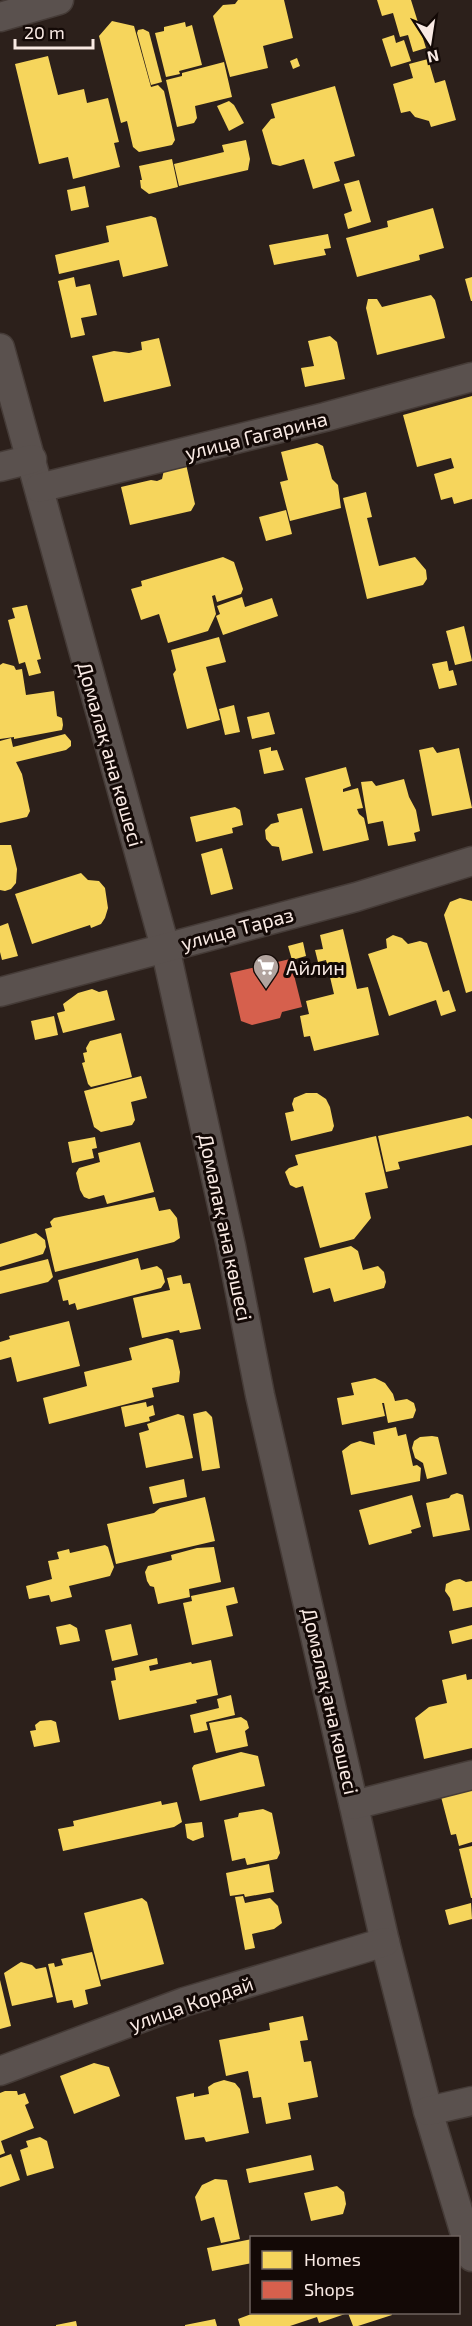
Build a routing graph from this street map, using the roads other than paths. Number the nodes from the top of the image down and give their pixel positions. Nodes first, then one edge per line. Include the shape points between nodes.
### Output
1 (59, 0) edge
2 (0, 17) edge
3 (0, 348) edge
4 (472, 378) edge
5 (32, 459) junction
6 (0, 467) edge
7 (39, 488) junction
8 (472, 861) edge
9 (165, 947) junction
10 (0, 992) edge
11 (472, 1774) edge
12 (354, 1805) junction
13 (385, 1942) junction
14 (0, 2071) edge
15 (472, 2101) edge
16 (428, 2111) junction
17 (472, 2257) edge

1 - 2 street
3 - 5 street, Домалақ ана көшесі
4 - 7 street, улица Гагарина
5 - 6 street
5 - 7 street, Домалақ ана көшесі
7 - 9 street, Домалақ ана көшесі
8 - 9 street, улица Тараз via 356,897
9 - 10 street, улица Тараз
9 - 12 street, Домалақ ана көшесі via 260,1395
11 - 12 street
12 - 13 street, Домалақ ана көшесі
13 - 14 street, улица Кордай via 184,2002
13 - 16 street, Домалақ ана көшесі
15 - 16 street
16 - 17 street, Домалақ ана көшесі

